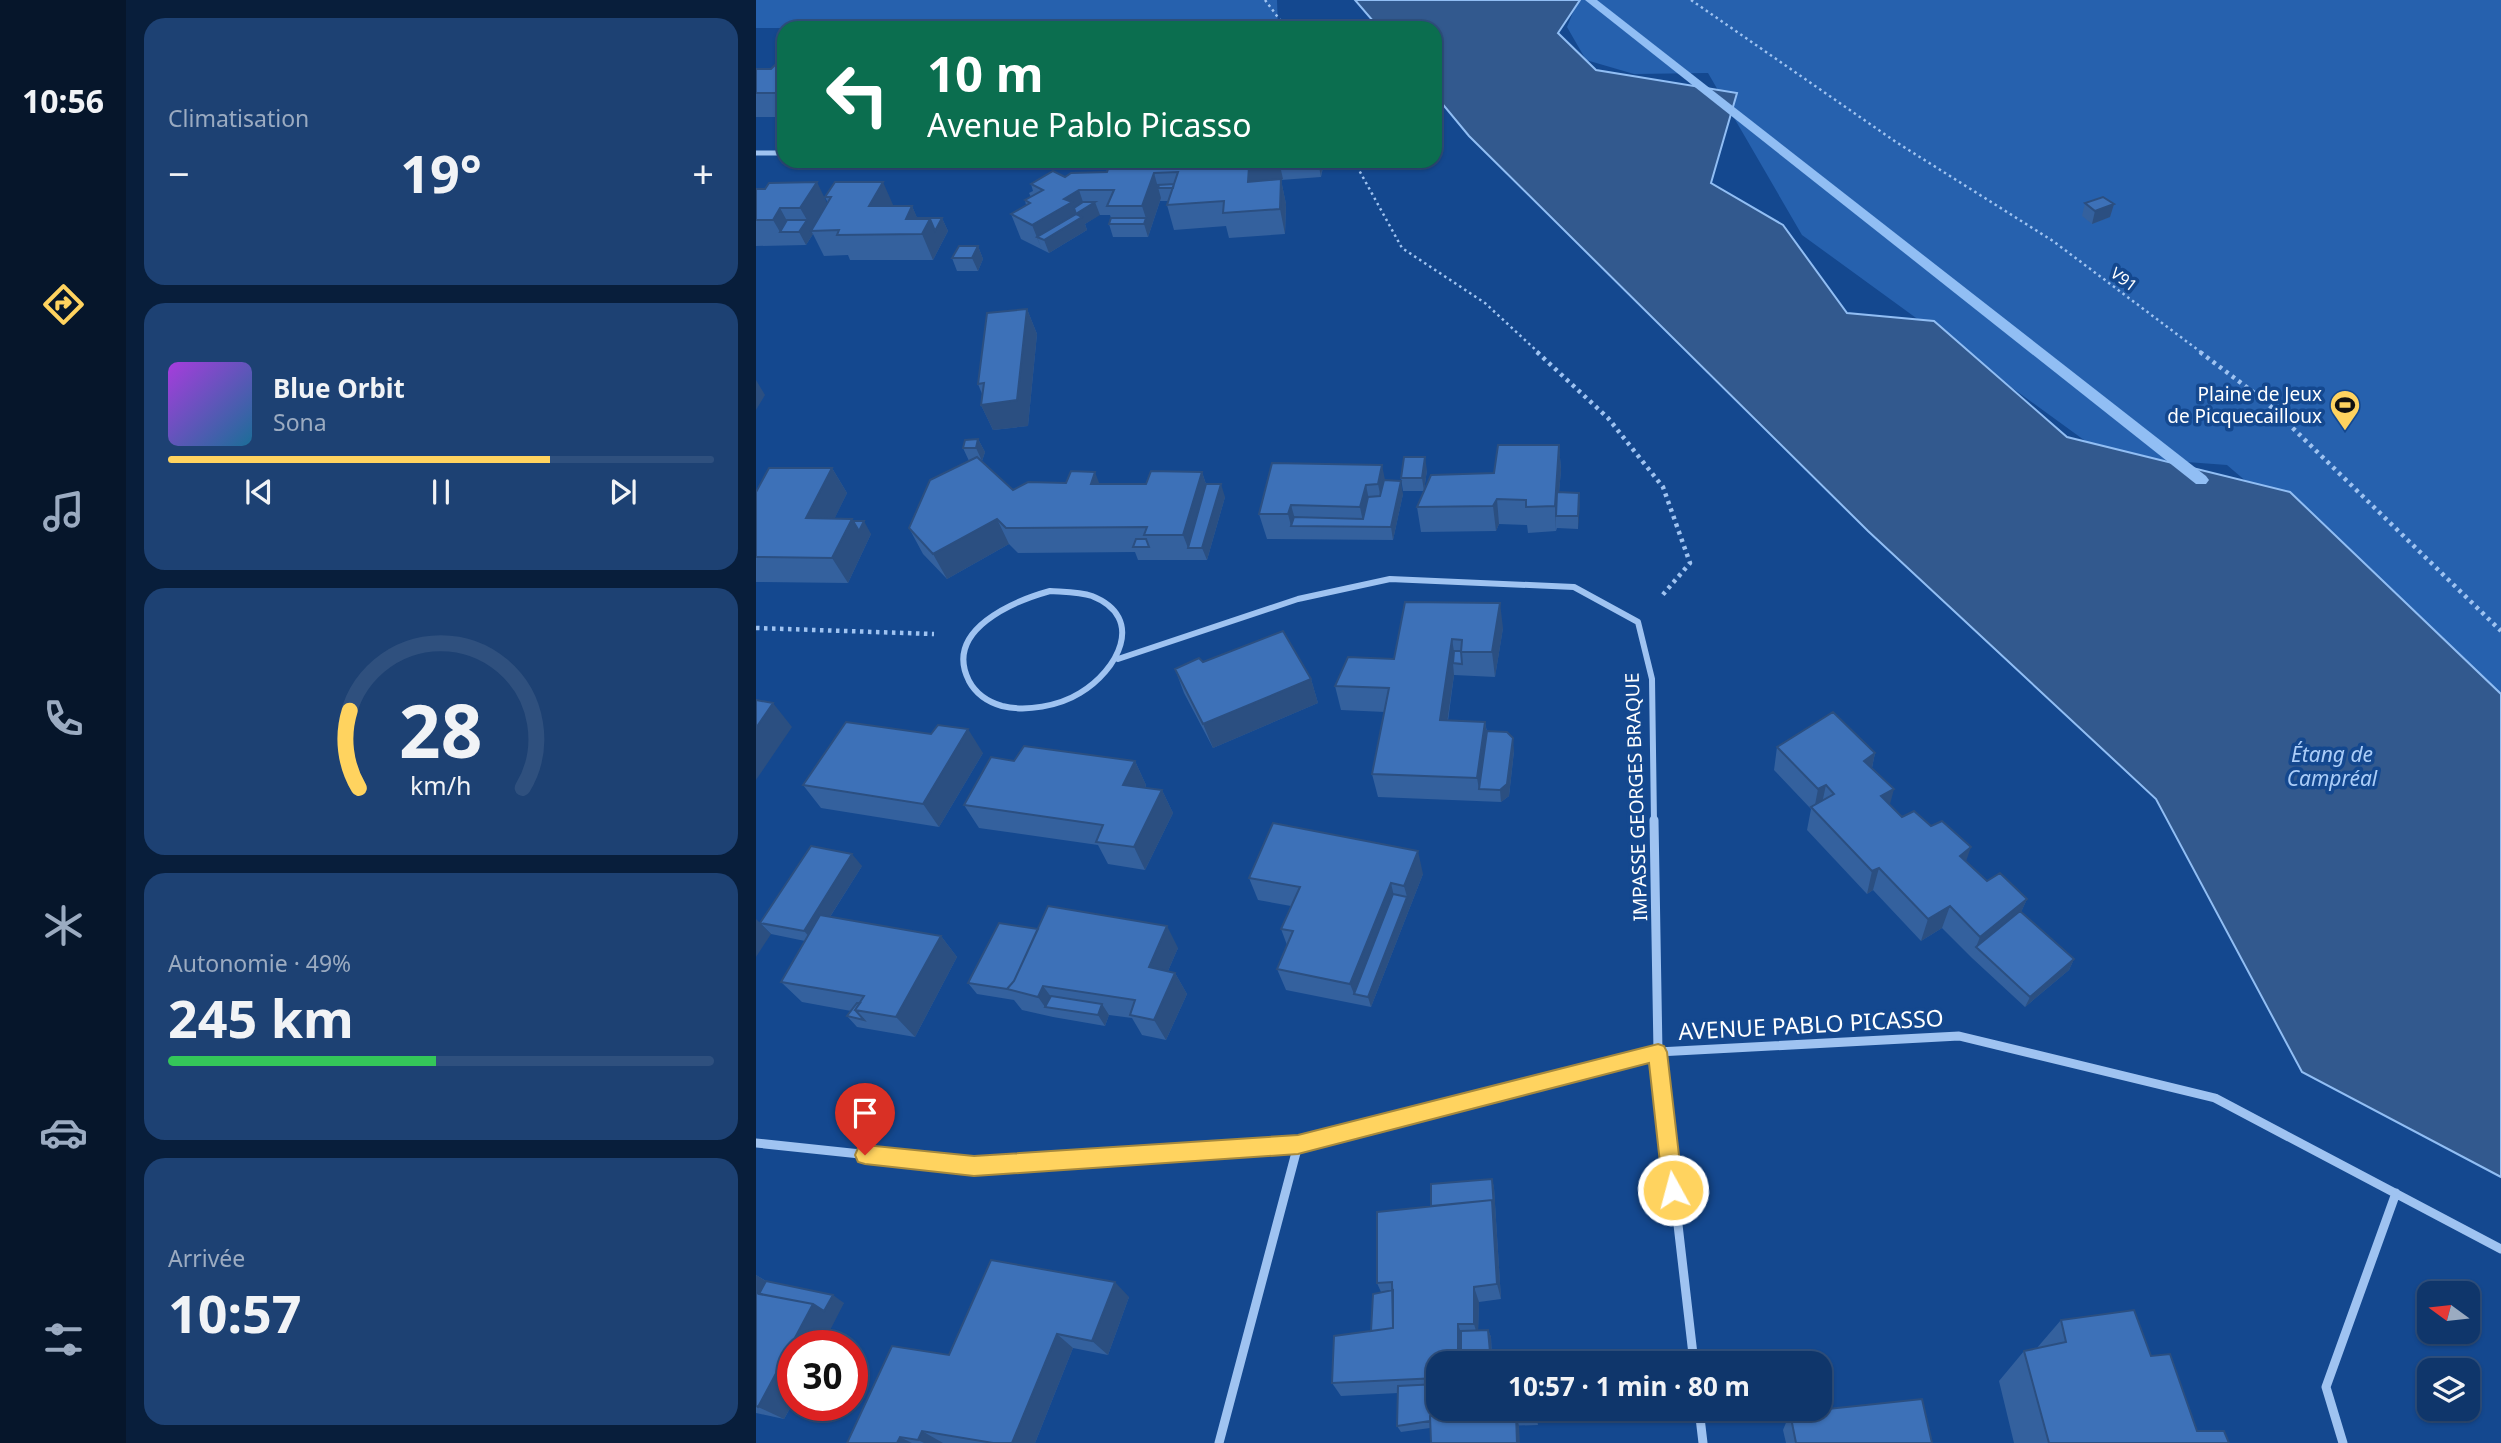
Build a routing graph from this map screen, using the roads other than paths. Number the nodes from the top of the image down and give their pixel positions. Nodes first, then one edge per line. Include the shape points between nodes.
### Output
1 (756, 153) edge
2 (777, 153) edge
3 (1118, 659) junction
4 (1658, 1052) junction
5 (756, 1143) edge
6 (1298, 1144) junction
7 (2396, 1194) junction
8 (2501, 1249) edge
9 (1693, 1351) edge
10 (1700, 1421) edge
11 (1219, 1443) edge
12 (1703, 1443) edge
13 (2343, 1443) edge

1 - 2 street
3 - 3 street via 1092,686 1055,705 1027,709 1001,706 980,697 968,682 963,663 968,644 981,625 1000,609 1025,598 1074,591 1096,596 1112,607 1122,622 1125,640
3 - 4 street, IMPASSE GEORGES BRAQUE via 1298,599 1390,579 1574,587 1638,622 1652,679
4 - 6 street, AVENUE PABLO PICASSO
4 - 7 street, AVENUE PABLO PICASSO via 1959,1036 2215,1098
4 - 9 street, IMPASSE GEORGES BRAQUE
5 - 6 street, AVENUE PABLO PICASSO via 974,1166
6 - 11 street
7 - 8 street, AVENUE PABLO PICASSO
7 - 13 street via 2326,1387
10 - 12 street

